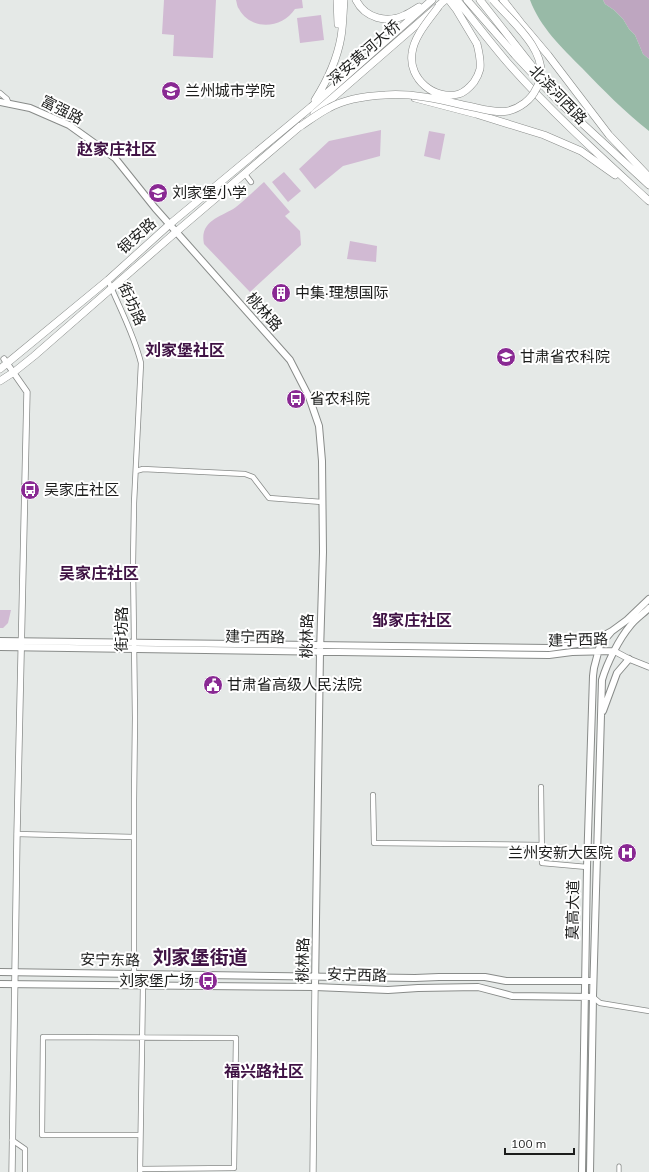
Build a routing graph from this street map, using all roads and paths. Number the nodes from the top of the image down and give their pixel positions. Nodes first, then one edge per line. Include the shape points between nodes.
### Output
1 (337, 0) edge
2 (344, 0) edge
3 (356, 0) edge
4 (432, 0) edge
5 (445, 0) edge
6 (449, 0) edge
7 (457, 0) edge
8 (467, 0) edge
9 (480, 0) edge
10 (493, 0) edge
11 (503, 0) edge
12 (439, 6) junction
13 (456, 9) junction
14 (473, 20) junction
15 (336, 55) junction
16 (0, 93) edge
17 (405, 96) junction
18 (0, 102) edge
19 (559, 102) junction
20 (9, 104) junction
21 (311, 107) junction
22 (300, 126) junction
23 (245, 174) junction
24 (649, 177) edge
25 (251, 182) dead end
26 (649, 185) edge
27 (638, 191) junction
28 (649, 201) edge
29 (170, 224) junction
30 (176, 232) junction
31 (108, 280) junction
32 (112, 289) junction
33 (6, 362) junction
34 (0, 369) edge
35 (14, 372) junction
36 (0, 381) edge
37 (136, 471) junction
38 (322, 502) junction
39 (649, 600) edge
40 (649, 608) edge
41 (612, 630) junction
42 (0, 641) edge
43 (592, 642) junction
44 (21, 644) junction
45 (134, 645) junction
46 (0, 647) edge
47 (320, 648) junction
48 (600, 648) junction
49 (614, 651) junction
50 (629, 659) junction
51 (649, 667) edge
52 (601, 716) junction
53 (541, 787) dead end
54 (373, 795) dead end
55 (17, 834) junction
56 (134, 837) junction
57 (542, 845) junction
58 (587, 867) junction
59 (0, 972) edge
60 (15, 972) junction
61 (134, 974) junction
62 (315, 976) junction
63 (593, 981) junction
64 (584, 982) junction
65 (0, 984) edge
66 (14, 984) junction
67 (143, 985) junction
68 (134, 986) junction
69 (315, 987) junction
70 (584, 997) junction
71 (593, 997) junction
72 (649, 1010) edge
73 (142, 1037) junction
74 (140, 1135) junction
75 (12, 1140) junction
76 (619, 1166) dead end
77 (140, 1170) edge
78 (12, 1172) edge
79 (25, 1172) edge
80 (313, 1172) edge
81 (582, 1172) edge
82 (590, 1172) edge
83 (619, 1172) edge

1 - 15 main road
2 - 15 main road via 341,38
3 - 4 main road via 364,11 378,19 392,20
4 - 21 main road, 深安黄河大桥
5 - 12 main road, 深安黄河大桥
6 - 13 main road
7 - 14 main road, 北滨河西路
8 - 19 main road, 北滨河西路
9 - 19 main road
10 - 17 main road, bridge via 535,50 540,65 540,81 533,95 522,106 507,111 492,111
11 - 24 main road via 609,135
12 - 13 main road, bridge via 416,40 412,54 413,68 420,81 431,91 444,95 459,94 468,89 476,80 480,69 477,44
12 - 22 main road, 深安黄河大桥, bridge
13 - 14 main road
14 - 27 main road, 北滨河西路 via 507,62 556,114
15 - 21 main road via 325,84
16 - 20 street
17 - 22 main road, bridge via 385,95 346,101
17 - 27 main road, bridge via 476,114 536,133 581,151
18 - 20 main road, 富强路
19 - 26 main road, 北滨河西路
20 - 29 main road, 富强路 via 30,108 69,125 115,158
21 - 29 main road, 银安路
22 - 23 main road, 银安路
23 - 25 street
23 - 30 main road, 银安路
27 - 28 main road, 北滨河西路
29 - 30 main road, 桃林路
29 - 31 main road, 银安路
30 - 32 main road, 银安路
30 - 38 main road, 桃林路 via 290,360 309,397 319,426
31 - 32 street, 街坊路
31 - 33 main road, 银安路
32 - 35 main road, 银安路
32 - 37 street, 街坊路 via 141,362
33 - 34 main road, 银安路
33 - 35 street
35 - 36 main road, 银安路
35 - 44 street via 27,392
37 - 38 street via 143,469 245,474 253,477 269,498
37 - 45 street, 街坊路
38 - 47 main road, 桃林路
39 - 41 main road, 莫高大道
40 - 49 main road, 莫高大道 via 630,625
41 - 43 main road, 建宁西路
41 - 48 main road, 莫高大道
42 - 44 main road, 建宁西路
43 - 47 main road, 建宁西路 via 549,648
43 - 48 main road
44 - 45 main road, 建宁西路
44 - 46 main road, 建宁西路
44 - 55 street
45 - 47 main road, 建宁西路
45 - 56 street, 街坊路
47 - 48 main road, 建宁西路 via 549,654
47 - 62 main road, 桃林路
48 - 49 main road
48 - 58 main road, 莫高大道 via 593,676
49 - 50 street, 建宁西路
49 - 52 main road, 莫高大道 via 602,680
50 - 51 street, 建宁西路
50 - 52 main road via 617,673
52 - 63 main road, 莫高大道
53 - 57 street
54 - 57 street via 374,843
55 - 56 street
55 - 60 street
56 - 61 street, 街坊路
57 - 58 street via 542,863
58 - 64 main road, 莫高大道
59 - 60 main road, 安宁东路
60 - 61 main road, 安宁东路
60 - 66 street
61 - 62 main road, 安宁东路
61 - 68 street, 街坊路
62 - 64 main road, 安宁西路 via 486,977 506,981
62 - 69 main road, 桃林路
63 - 64 main road, 安宁西路
63 - 71 main road, 莫高大道
64 - 70 main road, 莫高大道
65 - 66 main road, 安宁西路
66 - 68 main road, 安宁西路
66 - 75 street
67 - 68 main road, 安宁西路
67 - 69 main road, 安宁西路
67 - 73 street
69 - 70 main road, 安宁西路 via 388,990 478,987 512,996
69 - 80 street, 桃林路
70 - 71 main road, 安宁西路
70 - 81 main road, 莫高大道
71 - 72 street via 600,1003
71 - 82 main road, 莫高大道
73 - 74 street
73 - 74 street via 43,1037 42,1135
73 - 77 street via 236,1038 234,1168
74 - 77 street
75 - 78 street
75 - 79 street via 25,1149
76 - 83 street

